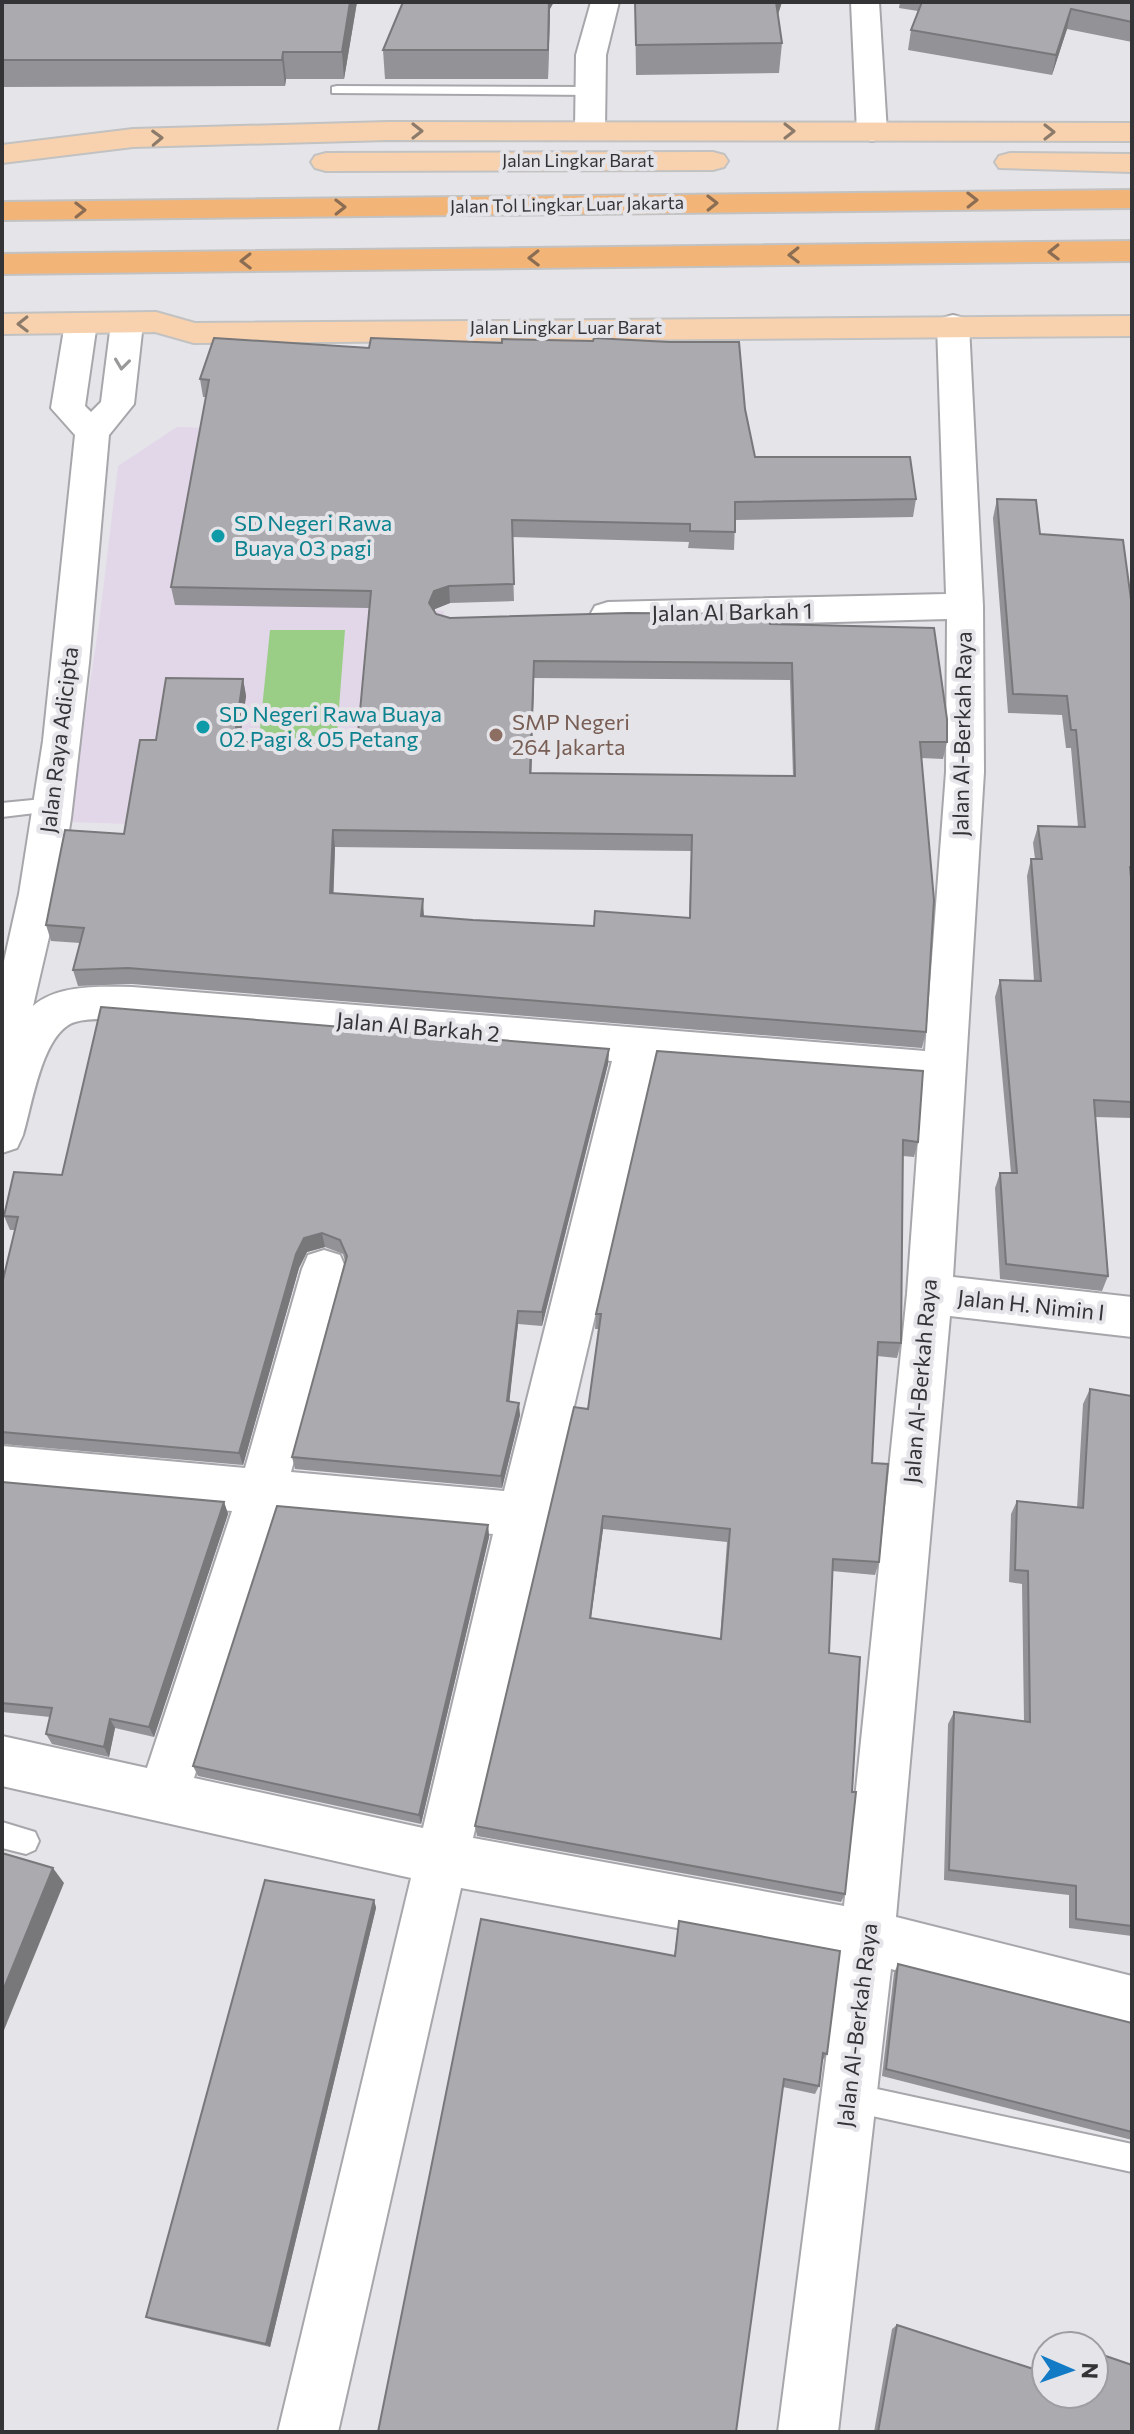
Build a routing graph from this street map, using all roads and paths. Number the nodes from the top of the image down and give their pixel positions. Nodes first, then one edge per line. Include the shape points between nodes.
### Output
1 (605, 2) edge
2 (865, 2) edge
3 (337, 90) edge
4 (591, 91) junction
5 (590, 130) junction
6 (872, 132) junction
7 (1132, 132) edge
8 (13, 153) edge
9 (742, 160) dead end
10 (789, 160) dead end
11 (851, 160) dead end
12 (976, 162) dead end
13 (272, 163) dead end
14 (304, 163) dead end
15 (1132, 163) edge
16 (1132, 199) edge
17 (2, 211) edge
18 (1132, 251) edge
19 (2, 264) edge
20 (1132, 309) edge
21 (141, 322) junction
22 (81, 323) junction
23 (2, 324) edge
24 (953, 325) junction
25 (1132, 326) edge
26 (92, 433) junction
27 (965, 606) junction
28 (575, 616) edge
29 (53, 805) junction
30 (2, 810) edge
31 (8, 1004) edge
32 (2, 1043) edge
33 (637, 1046) junction
34 (931, 1067) junction
35 (2, 1135) edge
36 (324, 1269) dead end
37 (929, 1294) junction
38 (1132, 1317) edge
39 (2, 1468) edge
40 (262, 1492) junction
41 (522, 1515) junction
42 (2, 1761) edge
43 (163, 1796) junction
44 (444, 1859) junction
45 (868, 1937) junction
46 (1132, 2003) edge
47 (849, 2097) junction
48 (1132, 2158) edge
49 (308, 2432) edge
50 (808, 2432) edge

1 - 4 street via 591,55
2 - 6 street
3 - 4 lane
4 - 5 street
5 -> 6 main road
8 -> 5 main road via 133,138
6 -> 7 main road
8 - 13 main road via 131,163
9 - 14 main road, Jalan Lingkar Barat
10 - 11 main road
12 - 15 main road
17 -> 16 highway, Jalan Tol Lingkar Luar Jakarta
18 -> 19 highway
20 - 21 main road via 193,308
21 - 22 main road, Jalan Lingkar Luar Barat
21 - 24 main road, Jalan Lingkar Luar Barat via 194,333
21 -> 26 street via 117,404
22 -> 23 main road, Jalan Lingkar Luar Barat
22 - 26 street via 68,408
24 - 25 main road, Jalan Lingkar Luar Barat
24 - 27 street, Jalan Al-Berkah Raya
26 - 29 street, Jalan Raya Adicipta
27 - 28 street, Jalan Al Barkah 1
27 - 34 street, Jalan Al-Berkah Raya via 965,772
29 - 30 lane
29 - 31 street, Jalan Raya Adicipta via 33,930
31 - 32 street, Jalan Raya Adicipta
33 - 34 street, Jalan Al Barkah 2
33 - 35 street, Jalan Al Barkah 2 via 132,1003 82,1004 53,1013 35,1031
33 - 41 street
34 - 37 street, Jalan Al-Berkah Raya
36 - 40 street
37 - 38 street, Jalan H. Nimin I
37 - 45 street, Jalan Al-Berkah Raya
39 - 40 street
40 - 41 street
40 - 43 street
41 - 44 street
42 - 43 street
43 - 44 street
44 - 45 street
44 - 49 street
45 - 46 street
45 - 47 street, Jalan Al-Berkah Raya
47 - 48 lane
47 - 50 street, Jalan Al-Berkah Raya

